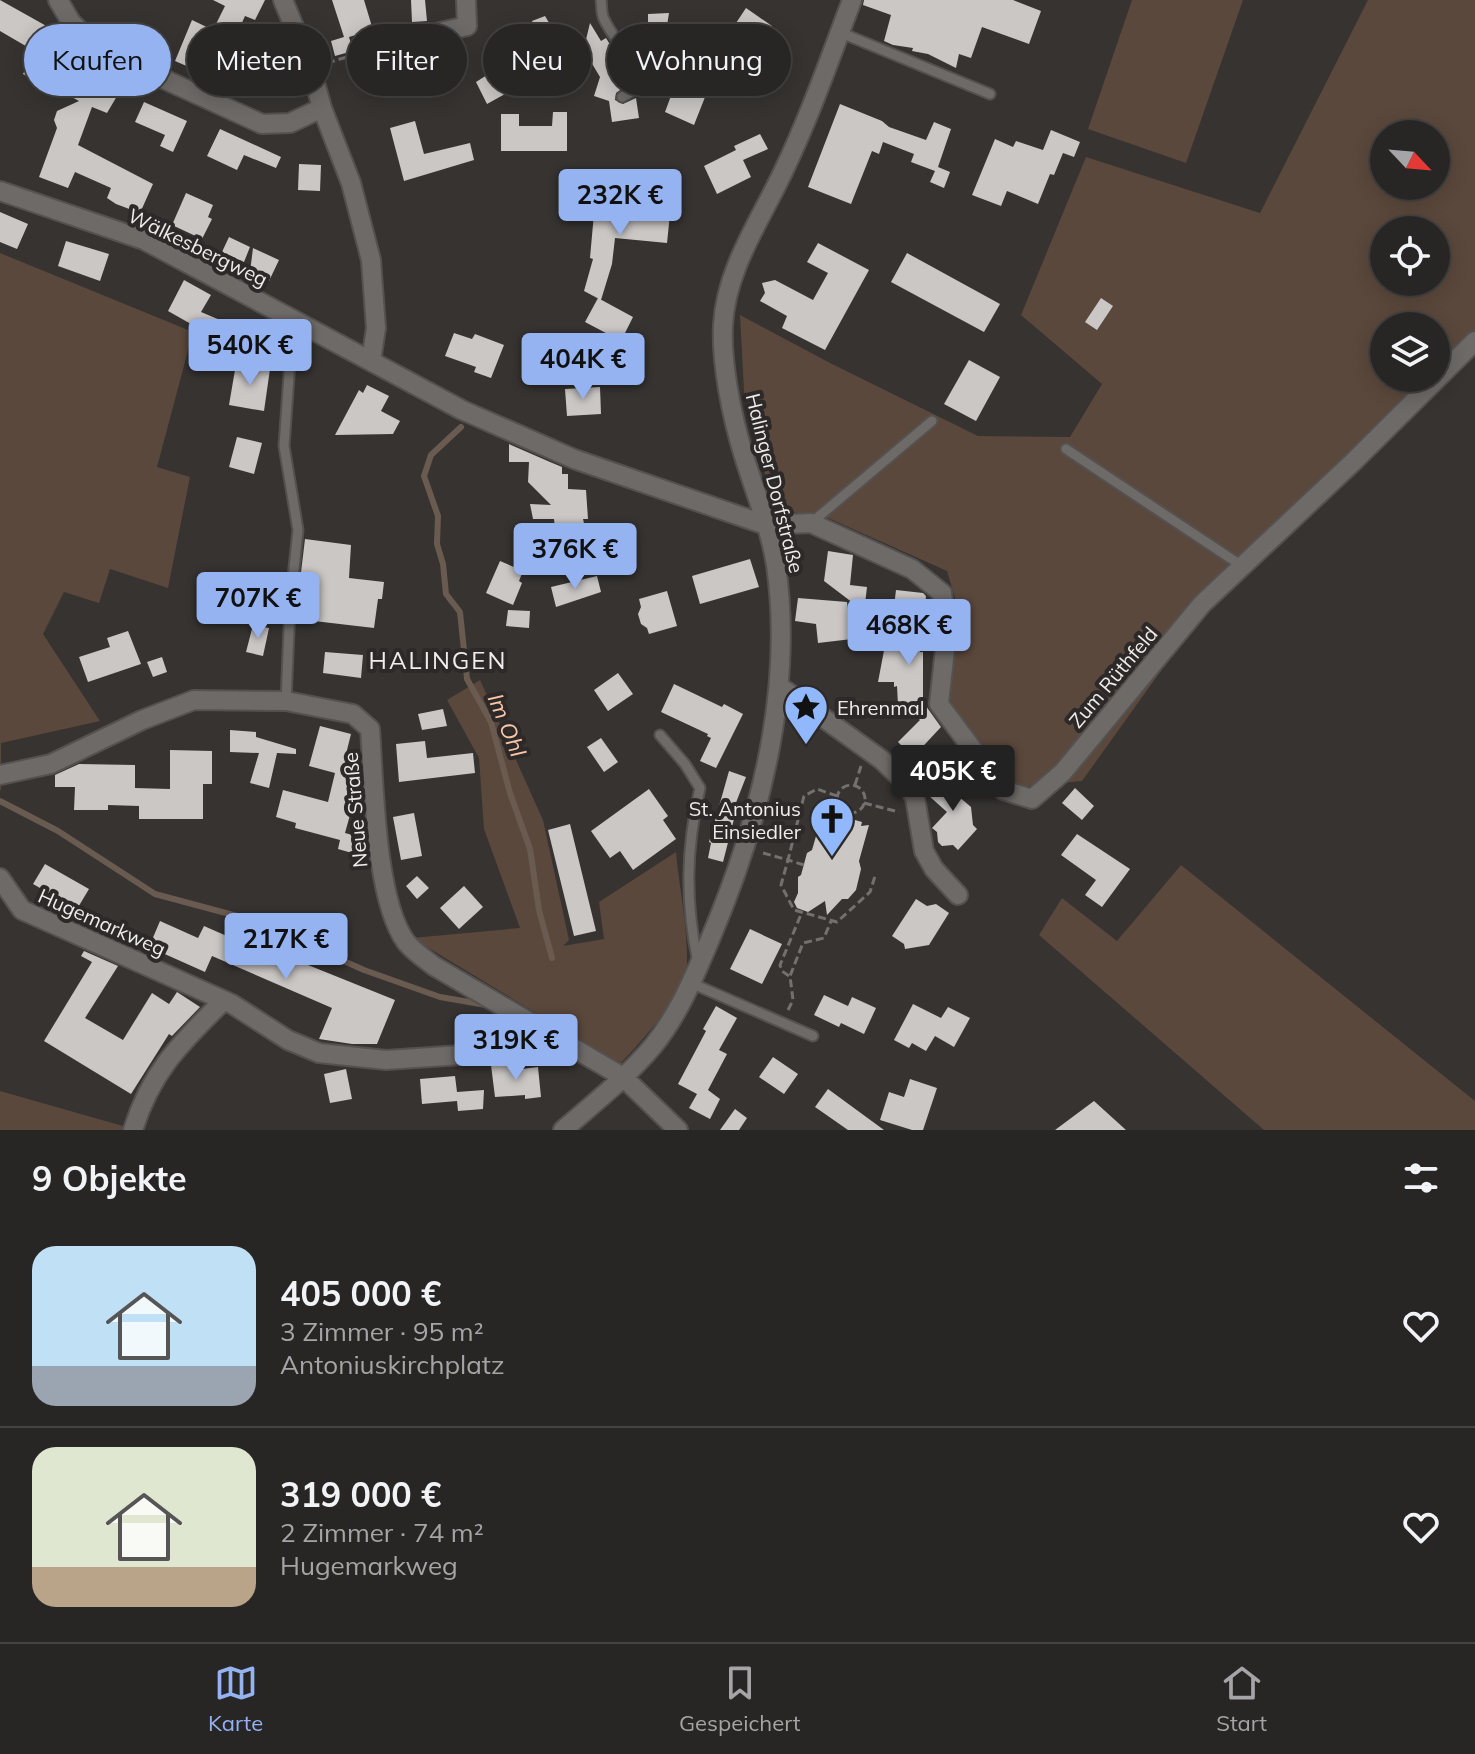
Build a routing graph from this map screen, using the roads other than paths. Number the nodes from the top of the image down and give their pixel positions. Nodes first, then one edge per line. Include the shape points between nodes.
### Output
1 (58, 0) edge
2 (283, 0) edge
3 (466, 0) edge
4 (601, 0) edge
5 (852, 0) edge
6 (467, 24) edge
7 (839, 32) junction
8 (990, 94) dead end
9 (622, 97) dead end
10 (322, 108) junction
11 (0, 191) edge
12 (293, 319) junction
13 (1475, 341) edge
14 (371, 361) junction
15 (932, 421) dead end
16 (1066, 449) dead end
17 (811, 523) junction
18 (766, 525) junction
19 (1242, 566) junction
20 (779, 686) junction
21 (286, 701) junction
22 (660, 735) dead end
23 (0, 775) edge
24 (0, 878) edge
25 (958, 895) dead end
26 (699, 966) junction
27 (691, 983) junction
28 (223, 1001) junction
29 (813, 1036) dead end
30 (567, 1044) junction
31 (623, 1077) junction
32 (133, 1130) edge
33 (563, 1130) edge
34 (678, 1130) edge

1 - 10 street via 98,49 262,124 290,123
2 - 10 street
3 - 6 street
4 - 9 lane via 603,17 637,81
5 - 7 street, Halinger Dorfstraße
7 - 8 lane
7 - 18 street, Halinger Dorfstraße via 783,174 732,278 723,325 725,369 742,450
10 - 14 street via 351,183 371,260 376,328
11 - 12 street, Wälkesbergweg via 144,240
12 - 14 street, Wälkesbergweg
12 - 21 lane via 284,446 298,530
13 - 19 street, Zum Rüthfeld
14 - 18 street, Wälkesbergweg via 462,410 574,459
15 - 17 lane
16 - 19 lane
17 - 18 street, Zum Rüthfeld
17 - 19 street, Zum Rüthfeld via 912,569 942,593 947,631 939,704 1003,790 1032,799 1063,772 1202,604
18 - 20 street, Halinger Dorfstraße via 779,592
20 - 25 street via 907,784 915,798 924,851
20 - 26 street, Halinger Dorfstraße via 760,796
21 - 23 street, Neue Straße via 194,700 51,764
21 - 30 street, Neue Straße via 353,714 370,729 383,879 406,943 434,966
22 - 26 lane via 700,788 690,834 689,890
24 - 28 street, Hugemarkweg via 30,914
26 - 27 street, Halinger Dorfstraße
27 - 29 lane
27 - 31 street, Halinger Dorfstraße via 654,1045
28 - 30 street, Hugemarkweg via 319,1053 386,1060
28 - 32 street via 170,1054 142,1100
30 - 31 street, Neue Straße
31 - 33 street, Halinger Dorfstraße
31 - 34 street, Neue Straße

